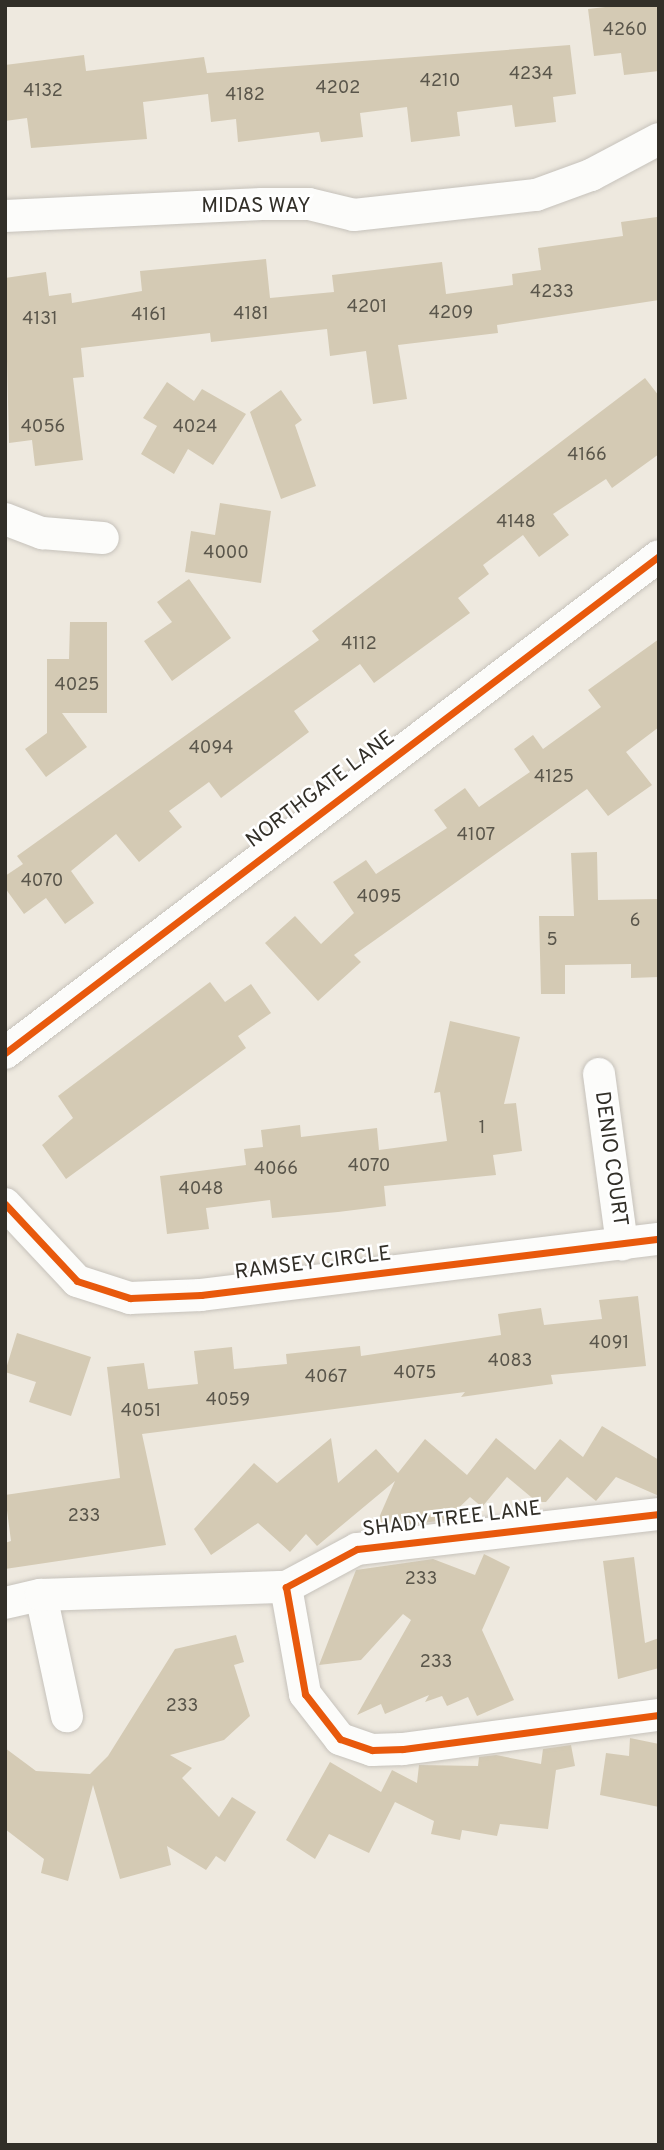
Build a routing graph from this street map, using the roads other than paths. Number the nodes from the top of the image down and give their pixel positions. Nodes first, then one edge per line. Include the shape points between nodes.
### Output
1 (659, 139) edge
2 (5, 216) edge
3 (5, 519) edge
4 (103, 538) dead end
5 (659, 555) edge
6 (5, 1053) edge
7 (599, 1074) dead end
8 (5, 1204) edge
9 (659, 1239) edge
10 (622, 1244) junction
11 (659, 1514) edge
12 (286, 1587) junction
13 (41, 1595) junction
14 (5, 1603) edge
15 (659, 1715) edge
16 (67, 1716) dead end

1 - 2 street, MIDAS WAY via 592,175 536,195 354,215 309,204 262,204
3 - 4 street via 42,533
5 - 6 street, NORTHGATE LANE
7 - 10 street, DENIO COURT
8 - 10 street, RAMSEY CIRCLE via 77,1280 130,1298 201,1295
9 - 10 street, RAMSEY CIRCLE
11 - 12 street, SHADY TREE LANE via 357,1549
12 - 13 street, SHADY TREE LANE
12 - 15 street via 305,1694 315,1714 350,1743 403,1749
13 - 14 street, SHADY TREE LANE
13 - 16 street

